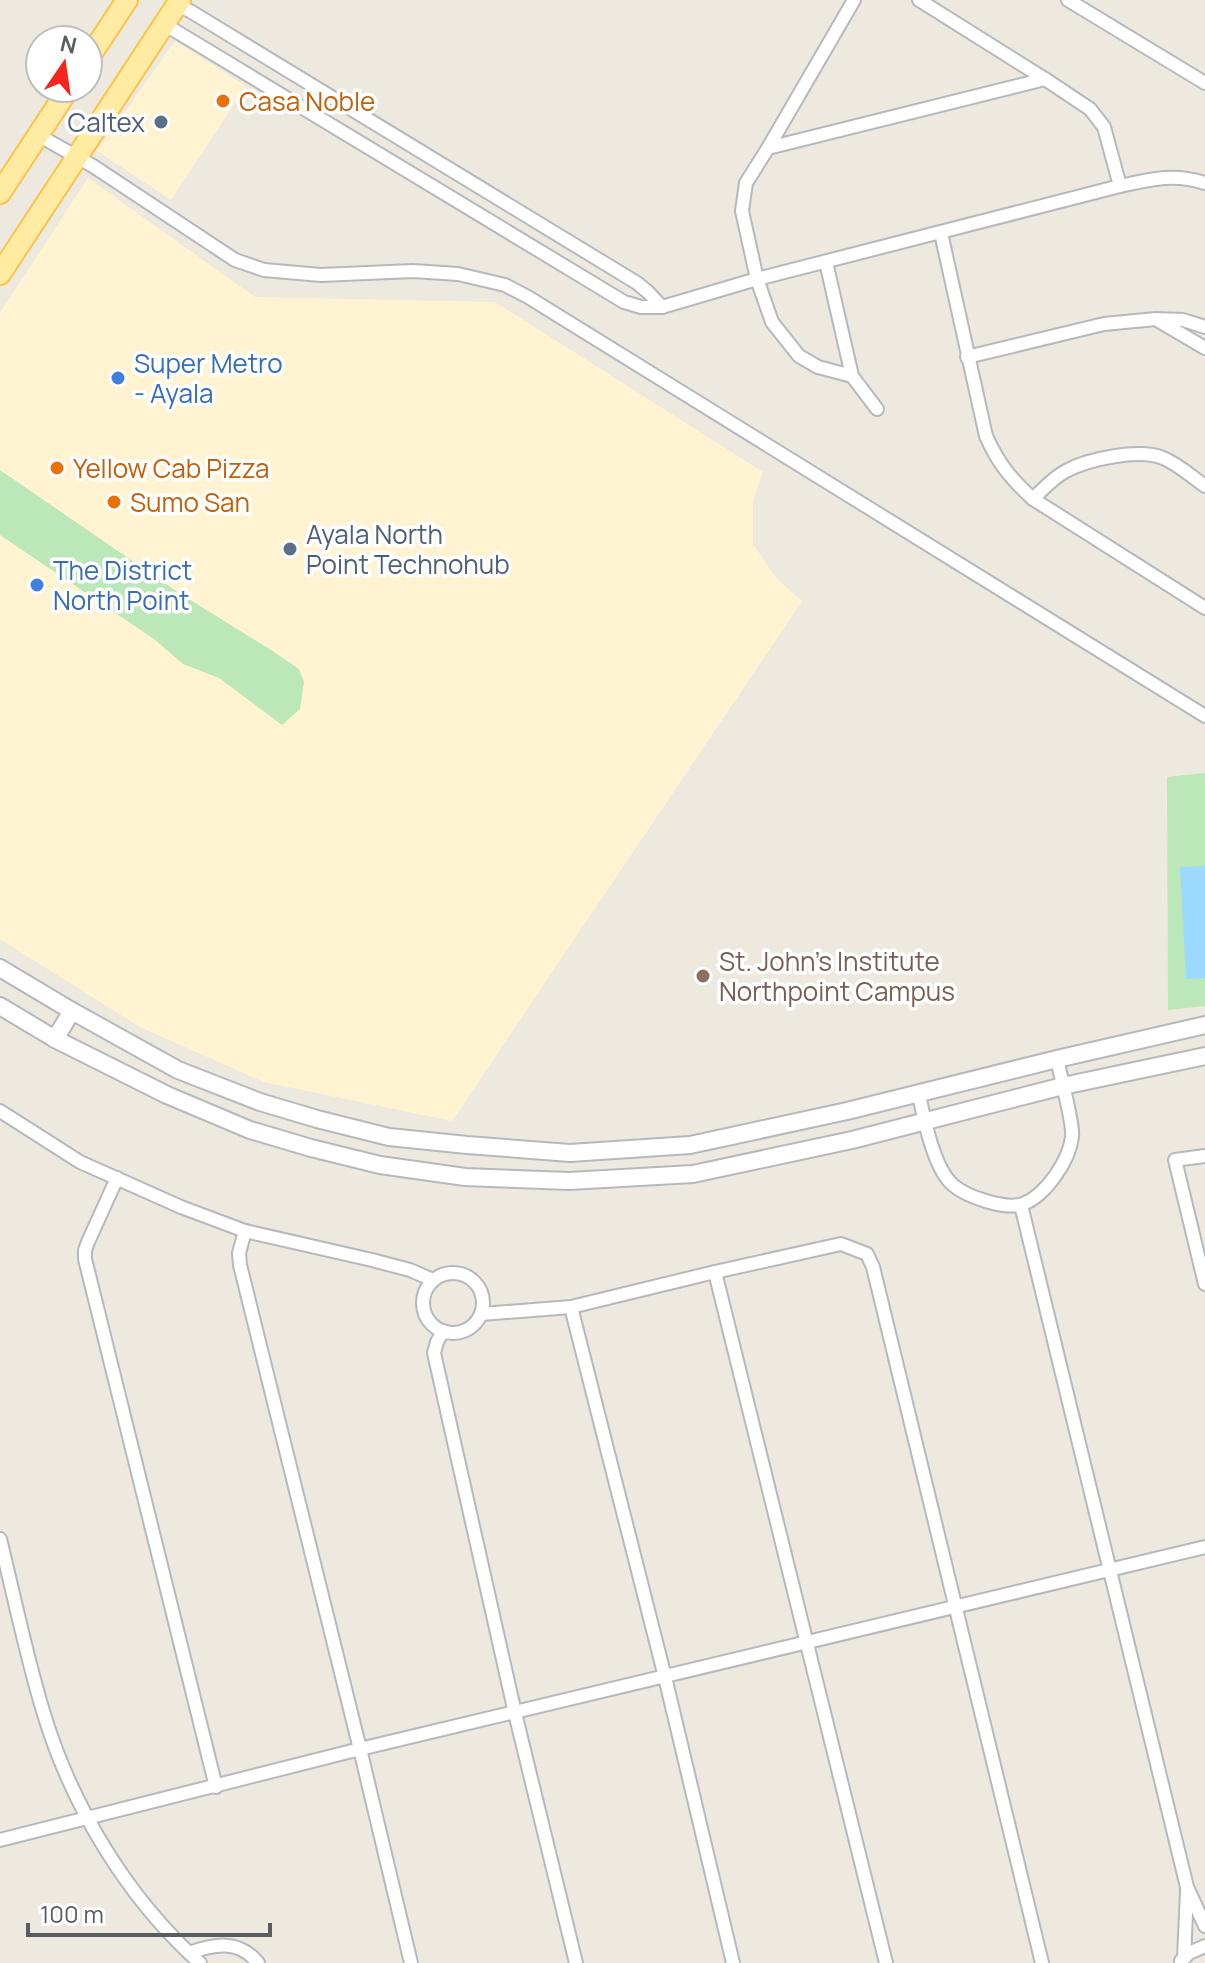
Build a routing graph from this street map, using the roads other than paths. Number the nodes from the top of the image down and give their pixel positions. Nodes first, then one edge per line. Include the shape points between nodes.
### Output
1 (127, 0) edge
2 (854, 0) edge
3 (919, 0) edge
4 (1068, 0) edge
5 (178, 2) edge
6 (164, 24) junction
7 (104, 35) edge
8 (1045, 79) junction
9 (1205, 83) edge
10 (320, 91) junction
11 (58, 104) edge
12 (307, 110) junction
13 (38, 135) junction
14 (768, 148) junction
15 (76, 157) junction
16 (1205, 183) edge
17 (1120, 186) junction
18 (484, 192) junction
19 (0, 193) edge
20 (472, 212) junction
21 (941, 233) junction
22 (826, 262) junction
23 (605, 264) junction
24 (0, 274) edge
25 (757, 279) junction
26 (593, 283) junction
27 (662, 307) junction
28 (1156, 319) junction
29 (1205, 327) edge
30 (1205, 348) edge
31 (967, 357) junction
32 (852, 376) junction
33 (877, 409) dead end
34 (1205, 486) edge
35 (1033, 499) junction
36 (1205, 608) edge
37 (1205, 716) edge
38 (0, 968) edge
39 (0, 1006) edge
40 (72, 1011) junction
41 (1205, 1025) edge
42 (55, 1039) junction
43 (1205, 1056) edge
44 (1057, 1059) junction
45 (1063, 1086) junction
46 (919, 1095) junction
47 (0, 1111) edge
48 (925, 1120) junction
49 (616, 1151) junction
50 (1205, 1156) edge
51 (117, 1178) junction
52 (617, 1179) junction
53 (1021, 1205) junction
54 (245, 1231) junction
55 (715, 1272) junction
56 (433, 1280) junction
57 (1205, 1284) edge
58 (571, 1307) junction
59 (481, 1314) junction
60 (443, 1331) junction
61 (0, 1539) edge
62 (1205, 1547) edge
63 (1111, 1569) junction
64 (954, 1606) junction
65 (808, 1641) junction
66 (665, 1677) junction
67 (515, 1713) junction
68 (360, 1749) junction
69 (216, 1787) junction
70 (88, 1818) junction
71 (0, 1840) edge
72 (1187, 1887) junction
73 (1205, 1926) edge
74 (1205, 1946) edge
75 (189, 1953) junction
76 (1181, 1960) edge
77 (200, 1963) edge
78 (258, 1963) edge
79 (411, 1963) edge
80 (576, 1963) edge
81 (733, 1963) edge
82 (886, 1963) edge
83 (1042, 1963) edge

1 - 7 main road
2 - 14 street
3 - 8 street
4 - 9 street
5 - 6 main road
5 - 10 street
6 - 12 street
6 - 15 main road
8 - 14 street
8 - 17 street via 1090,109 1104,127
10 - 12 street
10 - 18 street
11 - 13 main road
12 - 20 street
13 - 15 street
13 - 19 main road
14 - 25 street via 746,183 742,211
15 - 24 main road
15 - 37 street via 235,260 264,270 321,275 413,271 505,285
16 - 17 street via 1163,177
17 - 21 street
18 - 20 street
18 - 23 street
20 - 26 street
21 - 22 street
21 - 31 street
22 - 25 street
22 - 32 street
23 - 26 street
23 - 27 street via 637,283
25 - 27 street
25 - 32 street via 772,322 799,356
26 - 27 street via 624,302
28 - 29 street
28 - 30 street
28 - 31 street via 1104,324
31 - 35 street via 996,458
32 - 33 street
34 - 35 street via 1167,459 1145,454 1076,466
35 - 36 street
38 - 40 street
39 - 42 street
40 - 42 street
40 - 49 street via 178,1070 317,1119 389,1137 570,1153
41 - 44 street
42 - 52 street via 250,1130 324,1152 465,1177
43 - 45 street
44 - 45 street
44 - 46 street
45 - 48 street
45 - 53 street via 1073,1135 1064,1162 1051,1182
46 - 48 street
46 - 49 street via 690,1145
47 - 51 street via 80,1162
48 - 52 street via 693,1174
48 - 53 street via 936,1158 953,1185 978,1199
49 - 52 street
50 - 57 street via 1175,1160
51 - 54 street
51 - 69 street via 85,1259
53 - 63 street
54 - 56 street via 397,1266
54 - 68 street via 240,1265
55 - 58 street
55 - 64 street via 841,1244 867,1254
55 - 65 street
56 - 59 street via 450,1273 466,1277 480,1293
56 - 60 street via 424,1294 425,1313
58 - 59 street
58 - 66 street
59 - 60 street via 461,1332
60 - 67 street via 434,1353
61 - 70 street via 43,1713
62 - 63 street
63 - 64 street
63 - 72 street
64 - 65 street
64 - 83 street
65 - 66 street
65 - 82 street
66 - 67 street
66 - 81 street
67 - 68 street
67 - 80 street
68 - 69 street
68 - 79 street
69 - 70 street
70 - 71 street
70 - 75 street via 145,1907
72 - 73 street
72 - 76 street
74 - 76 street
75 - 77 street
75 - 78 street via 229,1944

